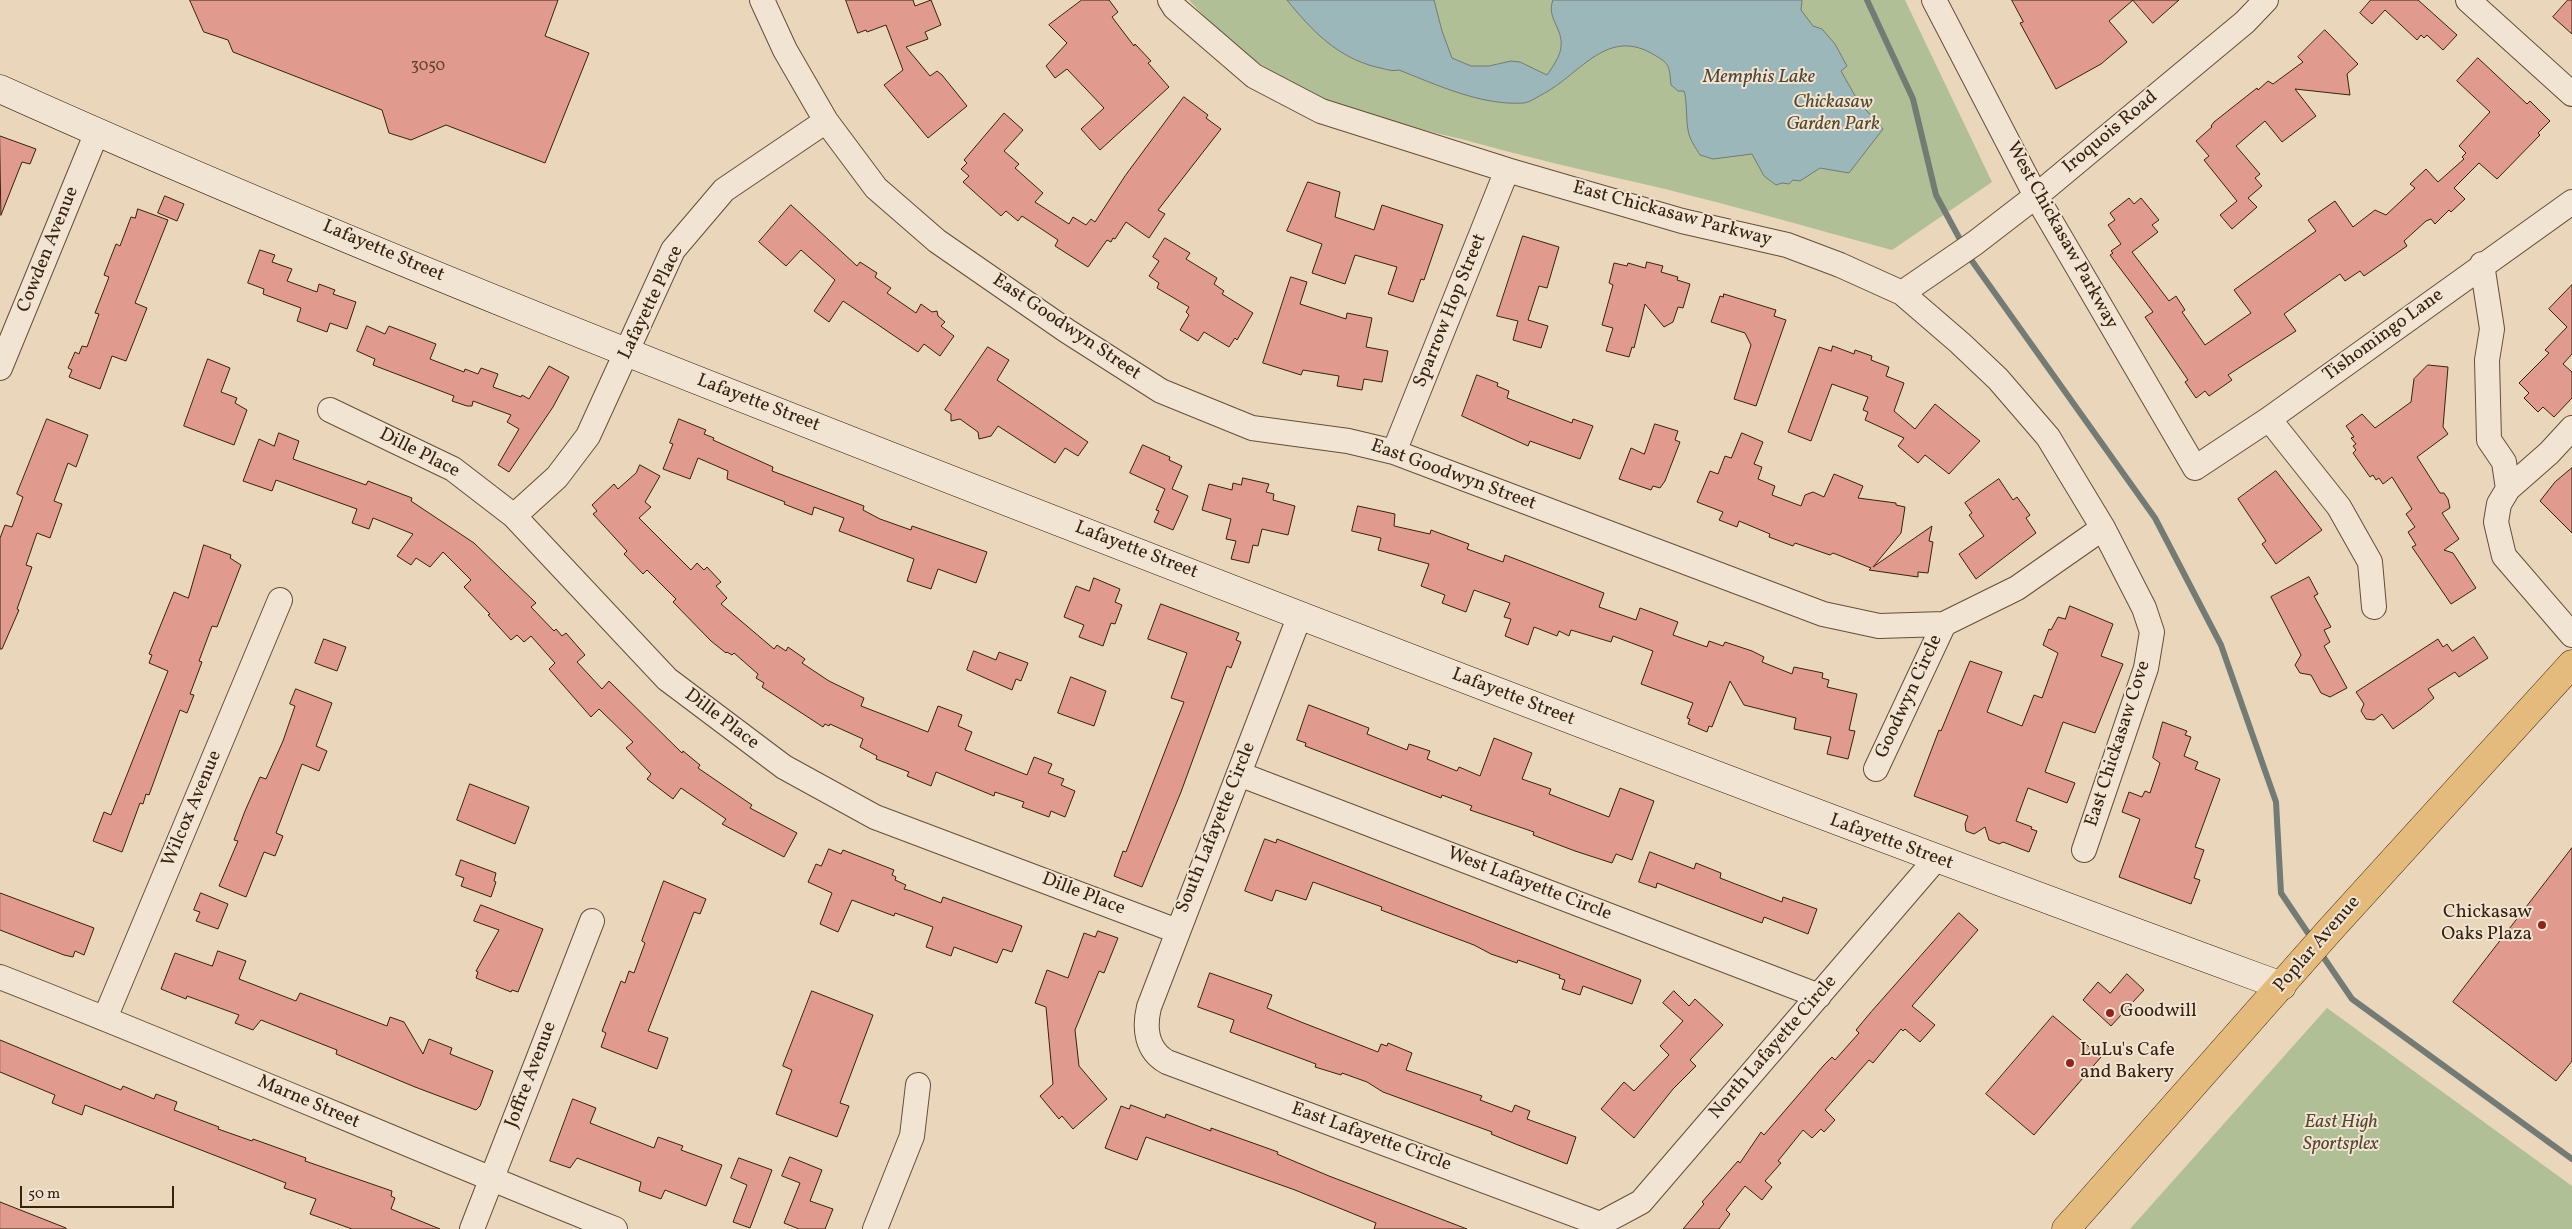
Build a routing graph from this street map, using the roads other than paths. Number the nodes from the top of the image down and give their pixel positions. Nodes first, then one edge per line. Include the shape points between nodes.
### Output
1 (762, 0) edge
2 (1170, 0) edge
3 (1934, 0) edge
4 (2266, 0) edge
5 (2468, 0) edge
6 (0, 89) edge
7 (2572, 94) edge
8 (826, 121) junction
9 (98, 132) junction
10 (1507, 170) junction
11 (2036, 196) junction
12 (2572, 202) edge
13 (2482, 264) junction
14 (1902, 293) junction
15 (627, 353) junction
16 (0, 368) edge
17 (330, 410) dead end
18 (2269, 419) junction
19 (2572, 428) edge
20 (1394, 452) junction
21 (2195, 468) joint
22 (2508, 489) junction
23 (514, 516) junction
24 (2103, 528) junction
25 (280, 600) dead end
26 (2374, 607) dead end
27 (1300, 616) junction
28 (1944, 624) junction
29 (2572, 635) edge
30 (2572, 664) edge
31 (1876, 769) dead end
32 (1239, 774) junction
33 (2084, 850) dead end
34 (1936, 859) junction
35 (592, 921) dead end
36 (1177, 931) junction
37 (0, 976) edge
38 (2282, 986) junction
39 (1819, 996) junction
40 (105, 1018) junction
41 (1149, 1042) joint
42 (918, 1085) dead end
43 (492, 1180) junction
44 (1600, 1224) joint
45 (472, 1229) edge
46 (615, 1229) edge
47 (876, 1229) edge
48 (2066, 1229) edge

1 - 8 street, East Goodwyn Street via 785,50
2 - 10 street, East Chickasaw Parkway via 1175,8 1254,76 1321,111
3 - 11 street, West Chickasaw Parkway
4 - 11 street, Iroquois Road via 2245,22
5 - 7 street
6 - 9 street, Lafayette Street
8 - 15 street, Lafayette Place via 724,190 673,250
8 - 20 street, East Goodwyn Street via 876,188 937,241 1161,391 1252,428 1348,441
9 - 15 street, Lafayette Street
9 - 16 street, Cowden Avenue
10 - 14 street, East Chickasaw Parkway via 1682,221 1787,245
10 - 20 street, Sparrow Hop Street
11 - 14 street, Iroquois Road
11 - 21 street, West Chickasaw Parkway
12 - 13 street, Tishomingo Lane
13 - 18 street, Tishomingo Lane
13 - 22 street via 2492,329 2487,360 2489,440 2504,462
14 - 24 street, East Chickasaw Parkway via 1998,379 2048,437
15 - 23 street, Lafayette Place via 588,436 557,477
15 - 27 street, Lafayette Street
17 - 23 street, Dille Place via 454,468
18 - 21 street, Tishomingo Lane
18 - 26 street via 2339,507 2370,562
19 - 22 street
20 - 28 street, East Goodwyn Street via 1823,614 1879,626
22 - 29 street via 2499,504 2496,522 2504,556
23 - 36 street, Dille Place via 668,679 784,767 875,816
24 - 28 street via 2017,588
24 - 33 street, East Chickasaw Cove via 2144,608 2152,632 2146,668
25 - 40 street, Wilcox Avenue
27 - 32 street, South Lafayette Circle
27 - 34 street, Lafayette Street
28 - 31 street, Goodwyn Circle
30 - 38 main road, Poplar Avenue
32 - 36 street, South Lafayette Circle
32 - 39 street, West Lafayette Circle
34 - 38 street, Lafayette Street
34 - 39 street, North Lafayette Circle
35 - 43 street, Joffre Avenue
36 - 41 street, South Lafayette Circle via 1149,1006 1146,1020
37 - 40 street, Marne Street
38 - 48 main road, Poplar Avenue
39 - 44 street, North Lafayette Circle via 1641,1202
40 - 43 street, Marne Street
41 - 44 street, East Lafayette Circle via 1155,1054 1166,1062
42 - 47 street via 912,1136
43 - 45 street, Joffre Avenue
43 - 46 street, Marne Street

